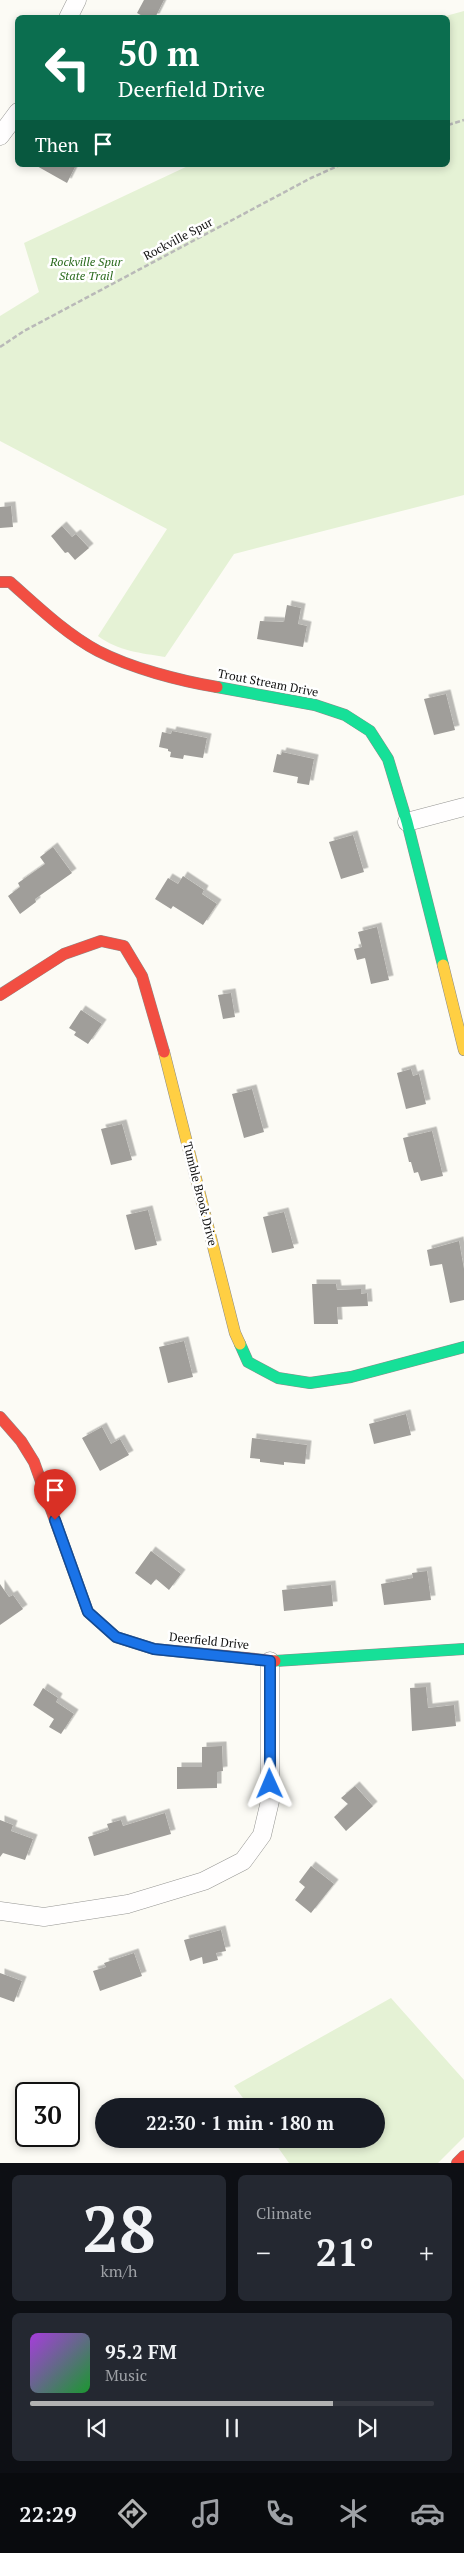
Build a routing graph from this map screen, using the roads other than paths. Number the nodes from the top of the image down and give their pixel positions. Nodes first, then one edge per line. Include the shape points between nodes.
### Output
1 (77, 0) edge
2 (70, 15) edge
3 (15, 116) edge
4 (0, 136) edge
5 (0, 582) edge
6 (464, 807) edge
7 (407, 822) junction
8 (0, 995) edge
9 (464, 1050) edge
10 (464, 1346) edge
11 (0, 1417) edge
12 (464, 1649) edge
13 (270, 1661) junction
14 (0, 1911) edge
15 (464, 2156) edge
16 (457, 2163) edge

1 - 2 street
3 - 4 street
5 - 7 street, Trout Stream Drive via 10,582 48,616 98,651 139,667 210,686 314,705 345,715 370,731 388,759
6 - 7 street
7 - 9 street, Trout Stream Drive
8 - 10 street, Tumble Brook Drive via 64,954 101,941 124,946 142,976 155,1017 235,1333 248,1362 278,1378 310,1382 351,1377
11 - 13 street, Deerfield Drive via 34,1462 88,1612 116,1637 154,1649
12 - 13 street, Deerfield Drive
13 - 14 street via 270,1801 262,1835 244,1861 204,1881 128,1904 44,1917
15 - 16 street

